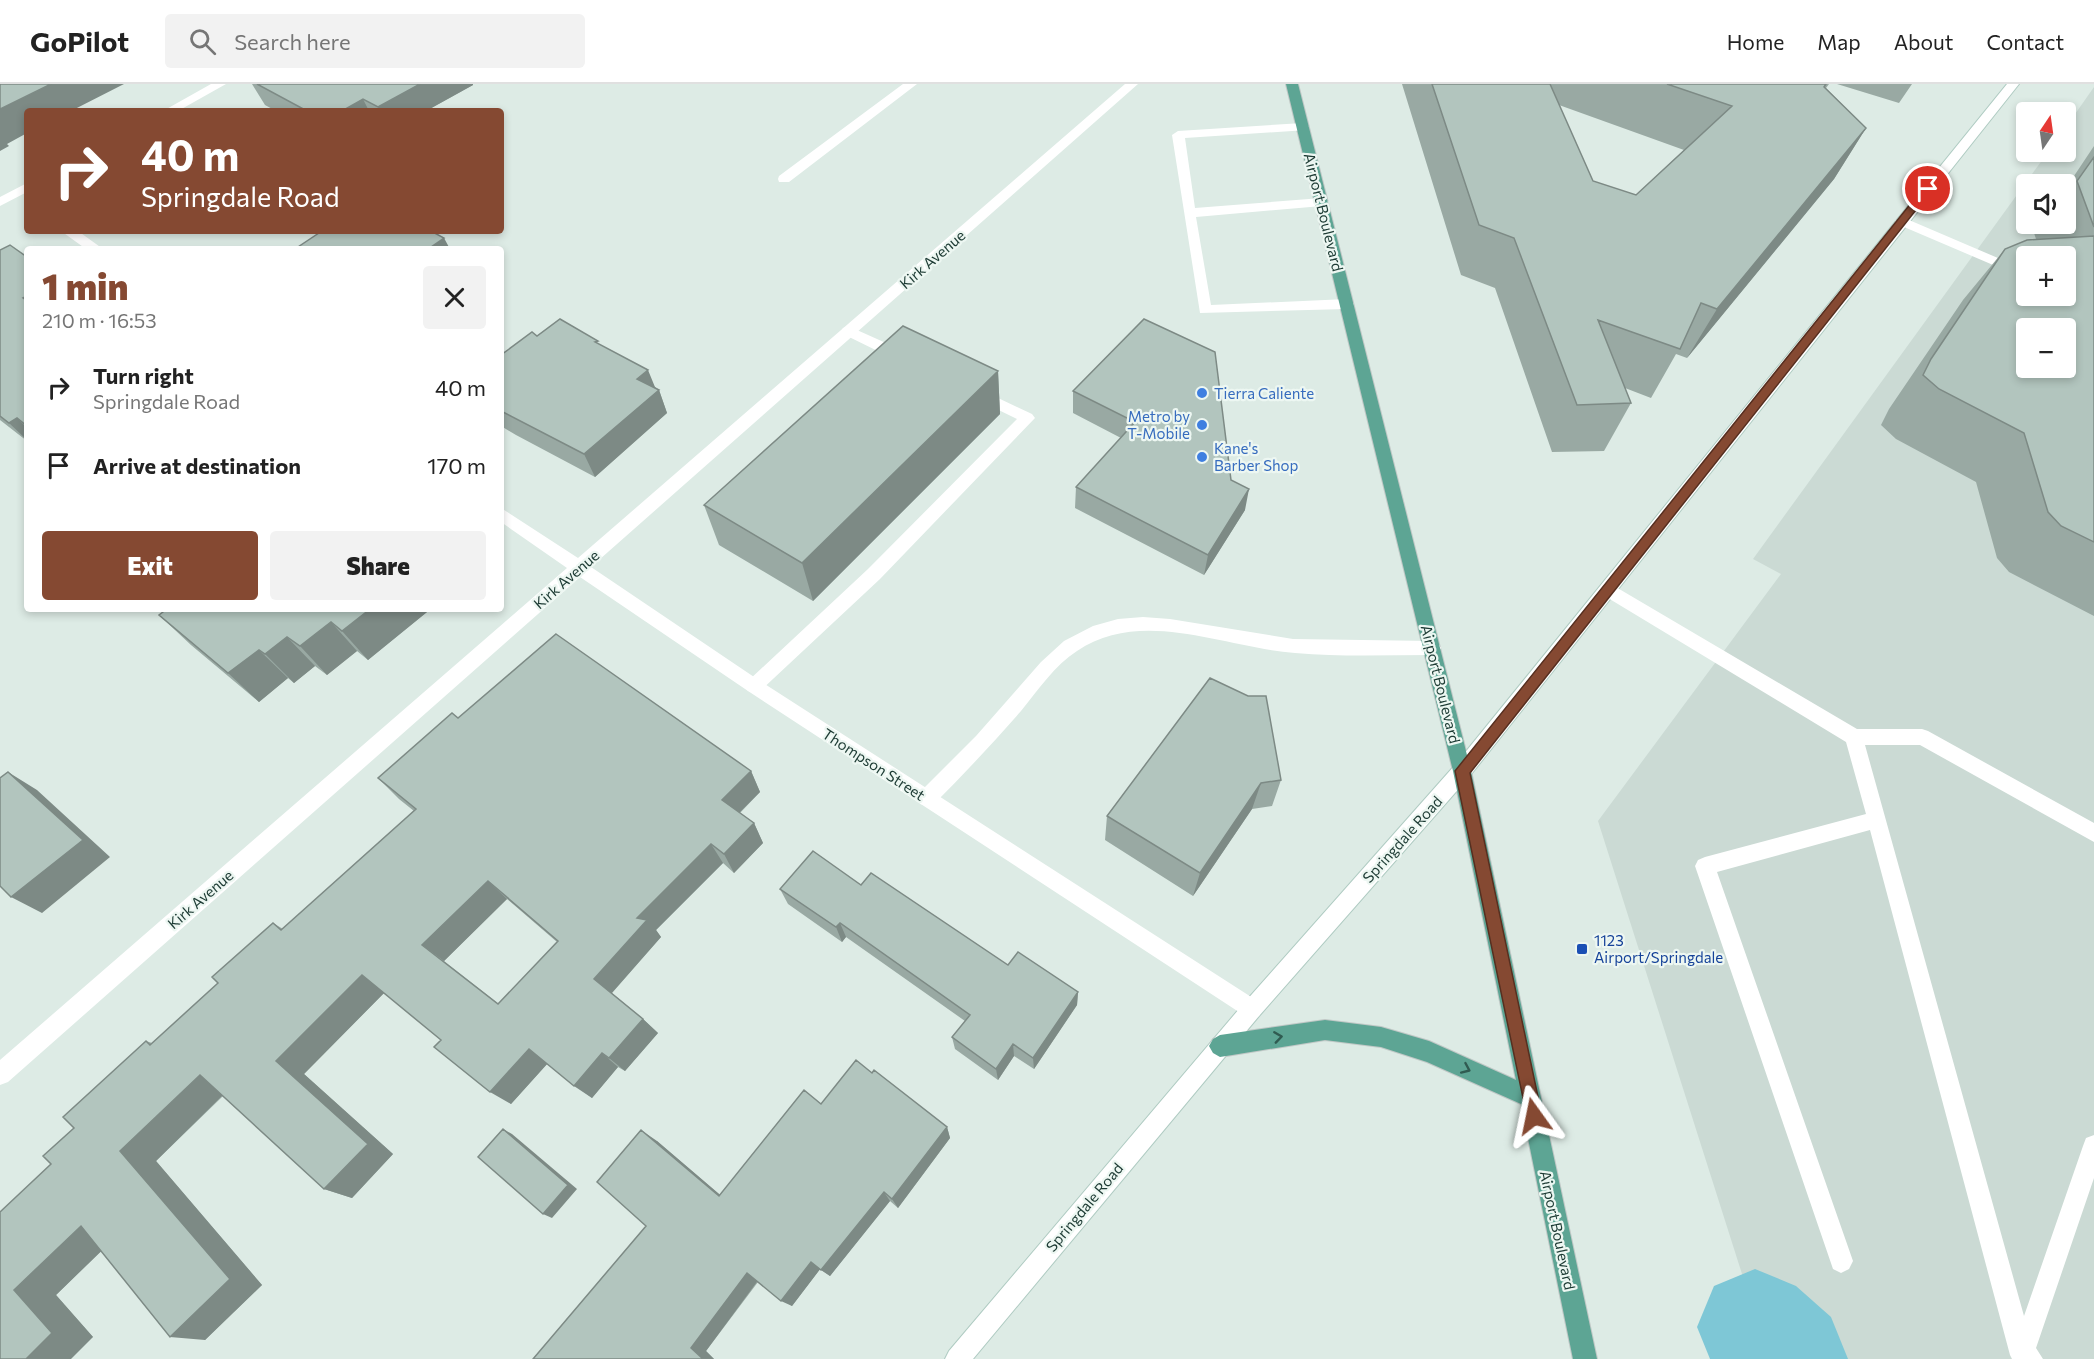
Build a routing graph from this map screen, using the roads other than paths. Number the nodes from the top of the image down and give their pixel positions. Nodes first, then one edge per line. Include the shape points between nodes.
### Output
1 (219, 84) edge
2 (911, 84) edge
3 (1132, 84) edge
4 (1292, 84) edge
5 (2013, 84) edge
6 (175, 108) edge
7 (1303, 127) junction
8 (784, 179) dead end
9 (24, 189) edge
10 (13, 195) junction
11 (0, 202) edge
12 (24, 202) edge
13 (1322, 202) junction
14 (1189, 213) junction
15 (1902, 221) junction
16 (73, 234) edge
17 (91, 246) edge
18 (2016, 271) edge
19 (1347, 304) junction
20 (848, 331) junction
21 (912, 361) edge
22 (964, 387) edge
23 (504, 516) edge
24 (580, 566) junction
25 (1609, 590) junction
26 (1432, 648) junction
27 (754, 686) junction
28 (1854, 737) junction
29 (1462, 771) junction
30 (927, 798) junction
31 (1877, 820) junction
32 (2094, 834) edge
33 (1251, 1009) junction
34 (1220, 1046) junction
35 (0, 1074) edge
36 (1530, 1097) junction
37 (2094, 1146) edge
38 (1841, 1261) dead end
39 (2025, 1357) edge
40 (957, 1359) edge
41 (1585, 1359) edge

1 - 6 street
2 - 8 street
3 - 20 street, Kirk Avenue
4 - 7 main road, Airport Boulevard
5 - 15 street, Springdale Road
7 - 13 main road, Airport Boulevard
7 - 14 street via 1179,135
9 - 10 street
10 - 11 street
10 - 12 street
13 - 14 street
13 - 19 main road, Airport Boulevard
14 - 19 street via 1205,310
15 - 18 street
15 - 25 street, Springdale Road
16 - 17 street
19 - 26 main road, Airport Boulevard
20 - 21 street
20 - 24 street, Kirk Avenue
22 - 27 street via 1027,418 874,574
23 - 24 street, Thompson Street
24 - 27 street, Thompson Street
24 - 35 street, Kirk Avenue
25 - 28 street
25 - 29 street, Springdale Road
26 - 29 main road, Airport Boulevard
26 - 30 street via 1274,644 1158,625 1120,625 1070,646
27 - 30 street, Thompson Street
28 - 31 street
28 - 32 street via 1922,737
29 - 33 street, Springdale Road
29 - 36 main road, Airport Boulevard
30 - 33 street, Thompson Street
31 - 38 street via 1705,866
31 - 39 street
33 - 34 street, Springdale Road
34 -> 36 main road via 1325,1030 1381,1037 1429,1052
34 - 40 street, Springdale Road
36 - 41 main road, Airport Boulevard
37 - 39 street

